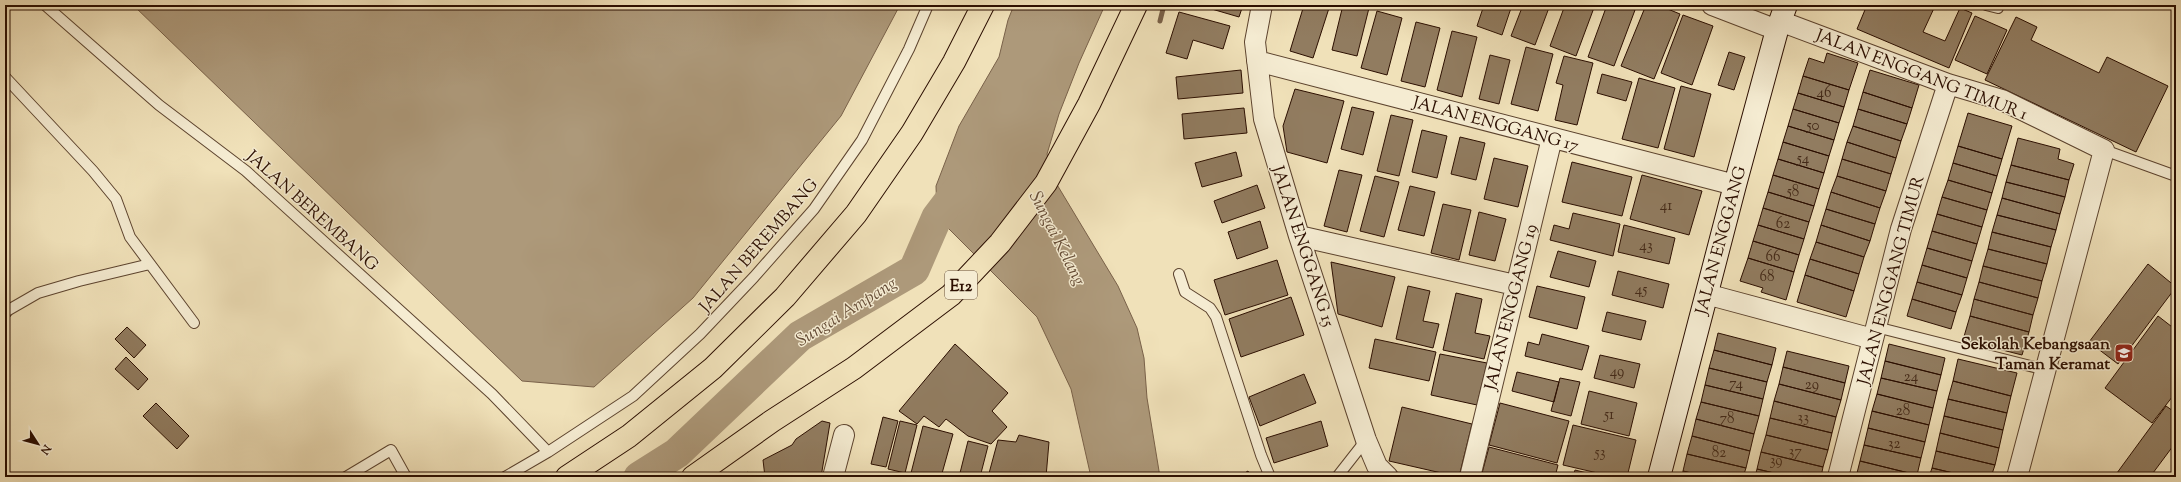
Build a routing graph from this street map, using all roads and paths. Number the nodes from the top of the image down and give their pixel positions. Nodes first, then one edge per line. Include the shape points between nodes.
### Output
1 (46, 5) edge
2 (928, 5) edge
3 (983, 5) edge
4 (1136, 5) edge
5 (1262, 5) edge
6 (1712, 5) edge
7 (1986, 5) edge
8 (1998, 8) dead end
9 (1781, 19) edge
10 (1257, 61) junction
11 (5, 77) edge
12 (1948, 84) junction
13 (1552, 138) junction
14 (2104, 150) junction
15 (2176, 176) edge
16 (1735, 185) junction
17 (1299, 236) junction
18 (150, 264) junction
19 (1179, 274) dead end
20 (1515, 284) junction
21 (1706, 294) junction
22 (5, 312) edge
23 (194, 323) dead end
24 (1875, 333) junction
25 (2046, 370) junction
26 (844, 435) dead end
27 (1366, 440) junction
28 (548, 452) junction
29 (346, 477) edge
30 (406, 477) edge
31 (505, 477) edge
32 (567, 477) edge
33 (693, 477) edge
34 (833, 477) edge
35 (1270, 477) edge
36 (1337, 477) edge
37 (1388, 477) edge
38 (1470, 477) edge
39 (1659, 477) edge
40 (1838, 477) edge
41 (2017, 477) edge

1 - 28 lane, JALAN BEREMBANG via 159,105 246,171 492,394
2 - 28 lane, JALAN BEREMBANG via 909,49 862,140 814,209 700,334 633,396
3 - 32 highway via 954,62 912,133 856,214 790,291 713,368 629,436
4 - 33 highway, E12 via 1046,183 1000,243 951,295 854,368 772,421
5 - 10 street, JALAN ENGGANG 15 via 1255,42
6 - 9 street
7 - 8 lane
9 - 12 street, JALAN ENGGANG TIMUR 1
9 - 16 main road, JALAN ENGGANG
10 - 13 street, JALAN ENGGANG 17
10 - 17 street, JALAN ENGGANG 15 via 1264,119
11 - 18 lane via 93,171 116,200 130,237
12 - 14 street, JALAN ENGGANG TIMUR 1 via 2002,100
12 - 24 street, JALAN ENGGANG TIMUR via 1901,230
13 - 16 street, JALAN ENGGANG 17
13 - 20 street, JALAN ENGGANG 19
14 - 15 lane
14 - 25 street
16 - 21 main road, JALAN ENGGANG
17 - 20 street
17 - 27 street, JALAN ENGGANG 15
18 - 22 lane via 38,294
18 - 23 lane
19 - 35 lane via 1185,292 1210,308 1216,317
20 - 38 street, JALAN ENGGANG 19
21 - 24 street
21 - 39 main road, JALAN ENGGANG
24 - 25 lane
24 - 40 street, JALAN ENGGANG TIMUR
25 - 41 street
26 - 34 street
27 - 36 lane
27 - 37 street, JALAN ENGGANG 15 via 1377,466
28 - 31 lane, JALAN BEREMBANG
29 - 30 lane via 390,450

